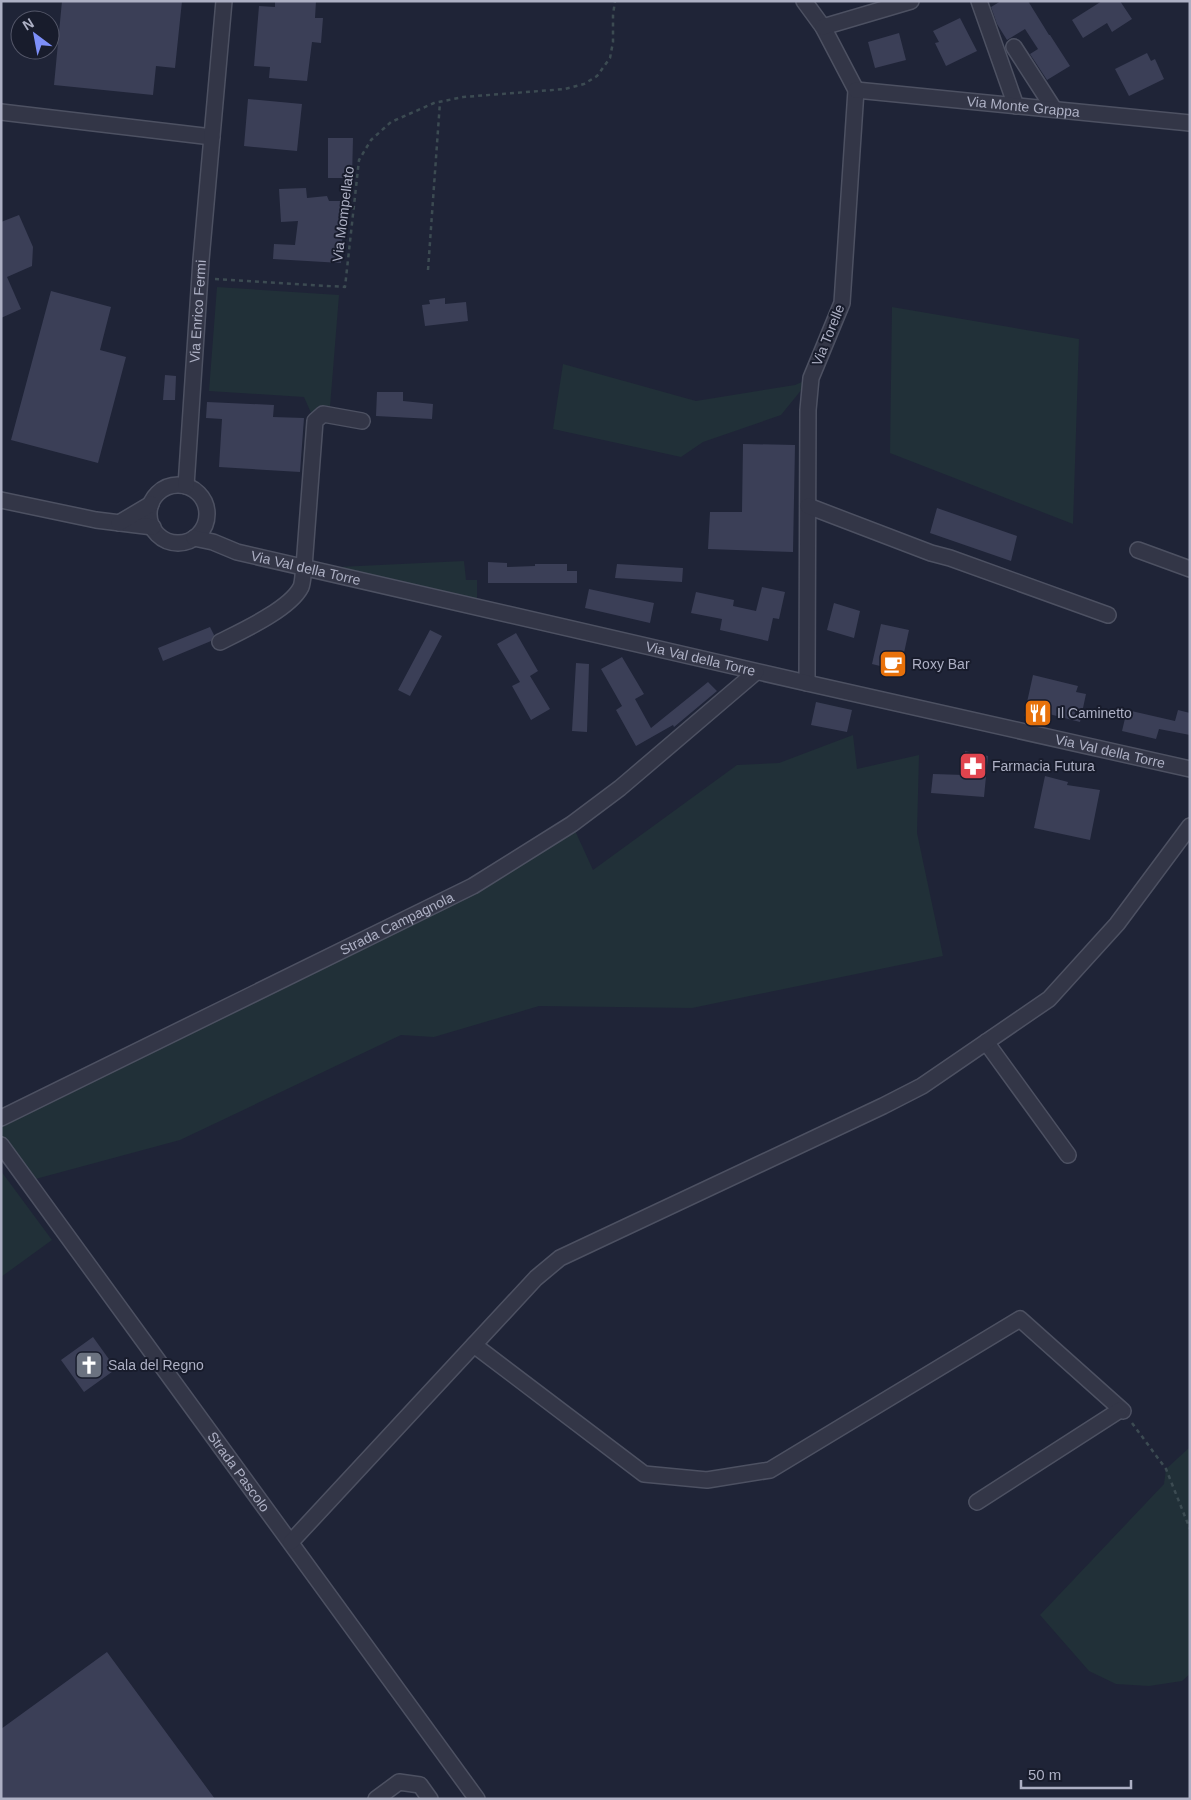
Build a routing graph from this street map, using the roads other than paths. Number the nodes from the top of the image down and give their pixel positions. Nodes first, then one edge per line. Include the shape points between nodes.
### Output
1 (224, 1) edge
2 (804, 1) edge
3 (912, 1) edge
4 (979, 1) edge
5 (823, 28) junction
6 (1014, 47) dead end
7 (856, 90) junction
8 (1016, 106) junction
9 (1054, 109) junction
10 (1, 112) edge
11 (1190, 123) edge
12 (212, 137) junction
13 (362, 422) dead end
14 (186, 486) junction
15 (1, 500) edge
16 (151, 504) junction
17 (808, 506) junction
18 (207, 519) junction
19 (120, 523) junction
20 (153, 528) junction
21 (194, 538) junction
22 (213, 542) junction
23 (1138, 550) dead end
24 (304, 567) junction
25 (1190, 569) edge
26 (1108, 615) dead end
27 (220, 642) dead end
28 (756, 672) junction
29 (807, 683) junction
30 (1190, 769) edge
31 (1190, 826) edge
32 (986, 1042) junction
33 (1, 1118) edge
34 (1, 1145) edge
35 (1068, 1155) dead end
36 (474, 1345) junction
37 (976, 1502) dead end
38 (291, 1542) junction
39 (376, 1799) edge
40 (430, 1799) edge
41 (477, 1799) edge

1 - 12 street, Via Enrico Fermi
2 - 5 street
3 - 5 street
4 - 8 street
5 - 7 street
6 - 9 street
7 - 8 street, Via Monte Grappa
7 - 17 street, Via Torelle via 842,303 811,378
8 - 9 street, Via Monte Grappa
9 - 11 street, Via Monte Grappa
10 - 12 street
12 - 14 street, Via Enrico Fermi
13 - 24 street via 323,414 315,421
14 - 16 street via 161,490
14 - 18 street via 201,495
15 - 19 street
16 - 19 street
16 - 20 street via 149,512
17 - 26 street
17 - 29 street, Via Torelle
18 - 21 street
18 - 22 street
19 - 20 street
20 - 21 street via 166,540 185,542
21 - 22 street, Via Val della Torre
22 - 24 street, Via Val della Torre via 237,552
23 - 25 street
24 - 27 street via 301,587 289,601 256,625
24 - 28 street, Via Val della Torre
28 - 29 street, Via Val della Torre
28 - 33 street, Strada Campagnola via 612,794 572,824 473,886
29 - 30 street, Via Val della Torre
31 - 32 street via 1117,924 1049,999
32 - 35 street
32 - 36 street via 922,1086 883,1106 560,1258 536,1278
34 - 38 street, Strada Pascolo
36 - 37 street via 644,1474 707,1480 770,1470 1020,1319 1122,1411
36 - 38 street
38 - 41 street, Strada Pascolo
39 - 40 street via 399,1782 420,1785

